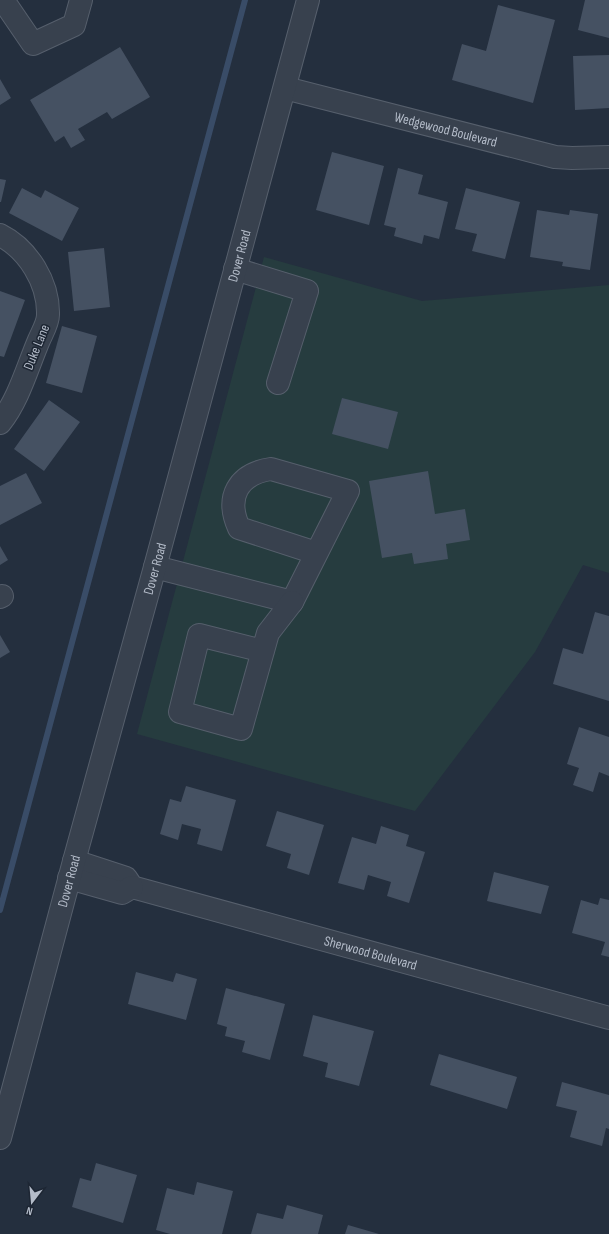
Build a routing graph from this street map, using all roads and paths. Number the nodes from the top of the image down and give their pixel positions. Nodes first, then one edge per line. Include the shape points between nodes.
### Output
1 (3, 0) edge
2 (81, 0) edge
3 (308, 0) edge
4 (285, 88) junction
5 (609, 157) edge
6 (0, 235) edge
7 (236, 269) junction
8 (278, 383) dead end
9 (0, 423) edge
10 (316, 553) junction
11 (155, 567) junction
12 (292, 602) junction
13 (263, 651) junction
14 (71, 869) junction
15 (609, 1018) edge
16 (0, 1138) edge

1 - 2 street via 33,44 74,24
3 - 4 street, Dover Road
4 - 5 street, Wedgewood Boulevard via 555,157
4 - 7 street, Dover Road
6 - 9 street, Duke Lane via 28,258 37,272 47,301 48,316 16,398
7 - 8 street via 307,291
7 - 11 street, Dover Road
10 - 10 street via 348,491 271,469 249,476 240,484 233,506 239,528
10 - 12 street
11 - 12 street
11 - 14 street, Dover Road
12 - 13 street via 268,633
13 - 13 street via 241,729 180,712 199,635
14 - 15 street, Sherwood Boulevard via 126,878 132,887
14 - 16 street, Dover Road

